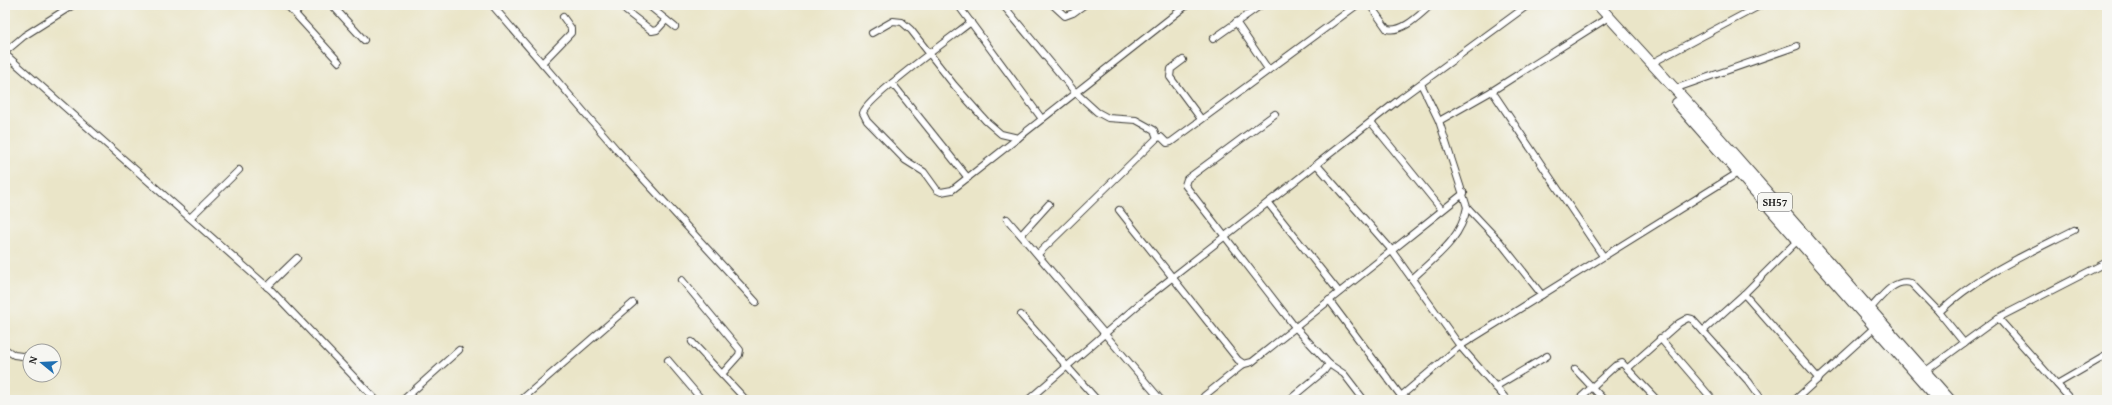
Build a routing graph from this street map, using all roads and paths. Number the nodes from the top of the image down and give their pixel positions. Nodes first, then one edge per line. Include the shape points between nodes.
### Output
1 (72, 5) edge
2 (287, 5) edge
3 (304, 5) edge
4 (332, 5) edge
5 (501, 5) edge
6 (648, 5) edge
7 (958, 5) edge
8 (1003, 5) edge
9 (1053, 5) edge
10 (1084, 5) edge
11 (1187, 5) edge
12 (1261, 5) edge
13 (1357, 5) edge
14 (1370, 5) edge
15 (1431, 5) edge
16 (1528, 5) edge
17 (1590, 5) edge
18 (1761, 5) edge
19 (1602, 6) edge
20 (494, 7) edge
21 (626, 11) dead end
22 (295, 14) junction
23 (563, 17) dead end
24 (666, 20) junction
25 (1604, 20) junction
26 (971, 22) junction
27 (1236, 22) junction
28 (675, 27) dead end
29 (872, 34) dead end
30 (1213, 39) dead end
31 (364, 40) dead end
32 (1797, 46) dead end
33 (5, 53) edge
34 (930, 54) junction
35 (1182, 60) dead end
36 (339, 62) dead end
37 (542, 63) junction
38 (1650, 64) junction
39 (1268, 69) junction
40 (892, 84) junction
41 (1421, 84) junction
42 (1674, 89) junction
43 (1492, 91) junction
44 (1075, 92) junction
45 (1276, 114) dead end
46 (1042, 119) junction
47 (1202, 119) junction
48 (1439, 121) junction
49 (1371, 122) junction
50 (1018, 138) junction
51 (1157, 138) junction
52 (1317, 165) junction
53 (239, 170) dead end
54 (1741, 170) junction
55 (968, 178) junction
56 (1464, 193) junction
57 (1268, 203) junction
58 (1049, 204) dead end
59 (1467, 207) junction
60 (1119, 210) dead end
61 (1442, 210) junction
62 (190, 218) junction
63 (1007, 219) dead end
64 (2074, 230) dead end
65 (1021, 235) junction
66 (1225, 237) junction
67 (1801, 238) junction
68 (1391, 250) junction
69 (1038, 254) junction
70 (1603, 256) junction
71 (296, 258) dead end
72 (2107, 262) edge
73 (1173, 277) junction
74 (1412, 279) junction
75 (682, 280) dead end
76 (267, 287) junction
77 (1339, 292) junction
78 (1744, 294) junction
79 (1542, 295) junction
80 (1328, 300) junction
81 (756, 302) dead end
82 (633, 303) dead end
83 (1870, 310) junction
84 (1939, 312) junction
85 (1021, 315) dead end
86 (1998, 318) junction
87 (1877, 325) junction
88 (1295, 327) junction
89 (1703, 331) junction
90 (1105, 334) junction
91 (1660, 338) junction
92 (692, 342) dead end
93 (1964, 343) junction
94 (1460, 346) junction
95 (5, 349) edge
96 (459, 350) dead end
97 (2107, 355) edge
98 (22, 356) edge
99 (1547, 356) dead end
100 (668, 360) dead end
101 (1244, 364) junction
102 (1330, 364) junction
103 (1067, 366) junction
104 (1628, 368) junction
105 (1576, 369) dead end
106 (722, 374) junction
107 (1921, 374) junction
108 (1819, 379) junction
109 (2057, 384) junction
110 (1495, 387) junction
111 (1593, 388) junction
112 (1402, 398) edge
113 (1934, 398) edge
114 (376, 400) edge
115 (403, 400) edge
116 (521, 400) edge
117 (702, 400) edge
118 (746, 400) edge
119 (1028, 400) edge
120 (1097, 400) edge
121 (1161, 400) edge
122 (1203, 400) edge
123 (1289, 400) edge
124 (1364, 400) edge
125 (1507, 400) edge
126 (1578, 400) edge
127 (1604, 400) edge
128 (1657, 400) edge
129 (1713, 400) edge
130 (1762, 400) edge
131 (1795, 400) edge
132 (1950, 400) edge
133 (2071, 400) edge

1 - 33 street via 24,36
2 - 22 street
3 - 22 street
4 - 31 street
5 - 20 street
6 - 24 street
7 - 26 street
8 - 44 street
9 - 10 street via 1065,16
11 - 44 street
12 - 27 street
13 - 39 street
14 - 15 street via 1388,29 1394,31
16 - 41 street
17 - 25 main road, SH57
18 - 38 street
19 - 38 main road, SH57
20 - 37 street
21 - 24 street via 652,30 657,30
22 - 36 street
23 - 37 street via 571,28 571,33
24 - 28 street
25 - 43 street
25 - 54 main road, SH57
26 - 34 street
26 - 46 street
27 - 30 street
27 - 39 street
29 - 34 street via 893,21 902,22
32 - 42 street
33 - 62 street
34 - 40 street
34 - 50 street via 986,121 1001,134
35 - 47 street via 1171,69 1170,77
37 - 81 street
38 - 42 main road, SH57
39 - 47 street
40 - 55 street
40 - 55 street via 867,105 864,116 905,160 924,172 937,190 947,193
41 - 48 street
41 - 49 street
42 - 54 main road, SH57
43 - 48 street
43 - 70 street
44 - 46 street
44 - 51 street via 1102,115 1141,122 1154,130
45 - 66 street via 1186,179 1185,185 1188,190
46 - 50 street
47 - 51 street via 1171,142
48 - 56 street
49 - 52 street
49 - 61 street
50 - 55 street
51 - 69 street
52 - 57 street
52 - 68 street
53 - 62 street
54 - 67 main road, SH57
54 - 70 street
56 - 59 street
56 - 61 street
57 - 66 street
57 - 77 street
58 - 65 street
59 - 74 street via 1465,219 1456,236
59 - 79 street via 1500,242
60 - 73 street
61 - 68 street
62 - 76 street
63 - 65 street
64 - 84 street via 1974,283
65 - 69 street
66 - 73 street
66 - 88 street
67 - 78 street
67 - 83 main road, SH57
67 - 87 main road, SH57
68 - 74 street
68 - 77 street
69 - 90 street
70 - 79 street
71 - 76 street
72 - 86 street
73 - 90 street
73 - 101 street via 1238,360
74 - 94 street
75 - 106 street via 740,350
76 - 114 street
77 - 80 street
78 - 89 street
78 - 108 street
79 - 94 street
80 - 88 street
80 - 112 street
82 - 116 street
83 - 84 street via 1894,285 1906,282 1918,289
83 - 87 main road, SH57
84 - 93 street
85 - 103 street
86 - 93 street
86 - 109 street
87 - 107 main road, SH57
87 - 108 street
88 - 101 street via 1252,362
88 - 102 street
89 - 91 street via 1688,318
89 - 130 street
90 - 103 street
90 - 121 street
91 - 104 street
91 - 129 street
92 - 106 street
93 - 107 street
94 - 110 street
94 - 112 street
95 - 98 street
96 - 115 street
97 - 109 street
99 - 110 street
100 - 117 street
101 - 122 street via 1204,396
102 - 123 street
102 - 124 street via 1344,374
103 - 119 street
103 - 120 street
104 - 111 street via 1625,364 1619,364
104 - 128 street
105 - 111 street
106 - 118 street
107 - 113 main road, SH57
107 - 132 main road, SH57
108 - 131 street
109 - 133 street
110 - 125 street
111 - 126 street
111 - 127 street

